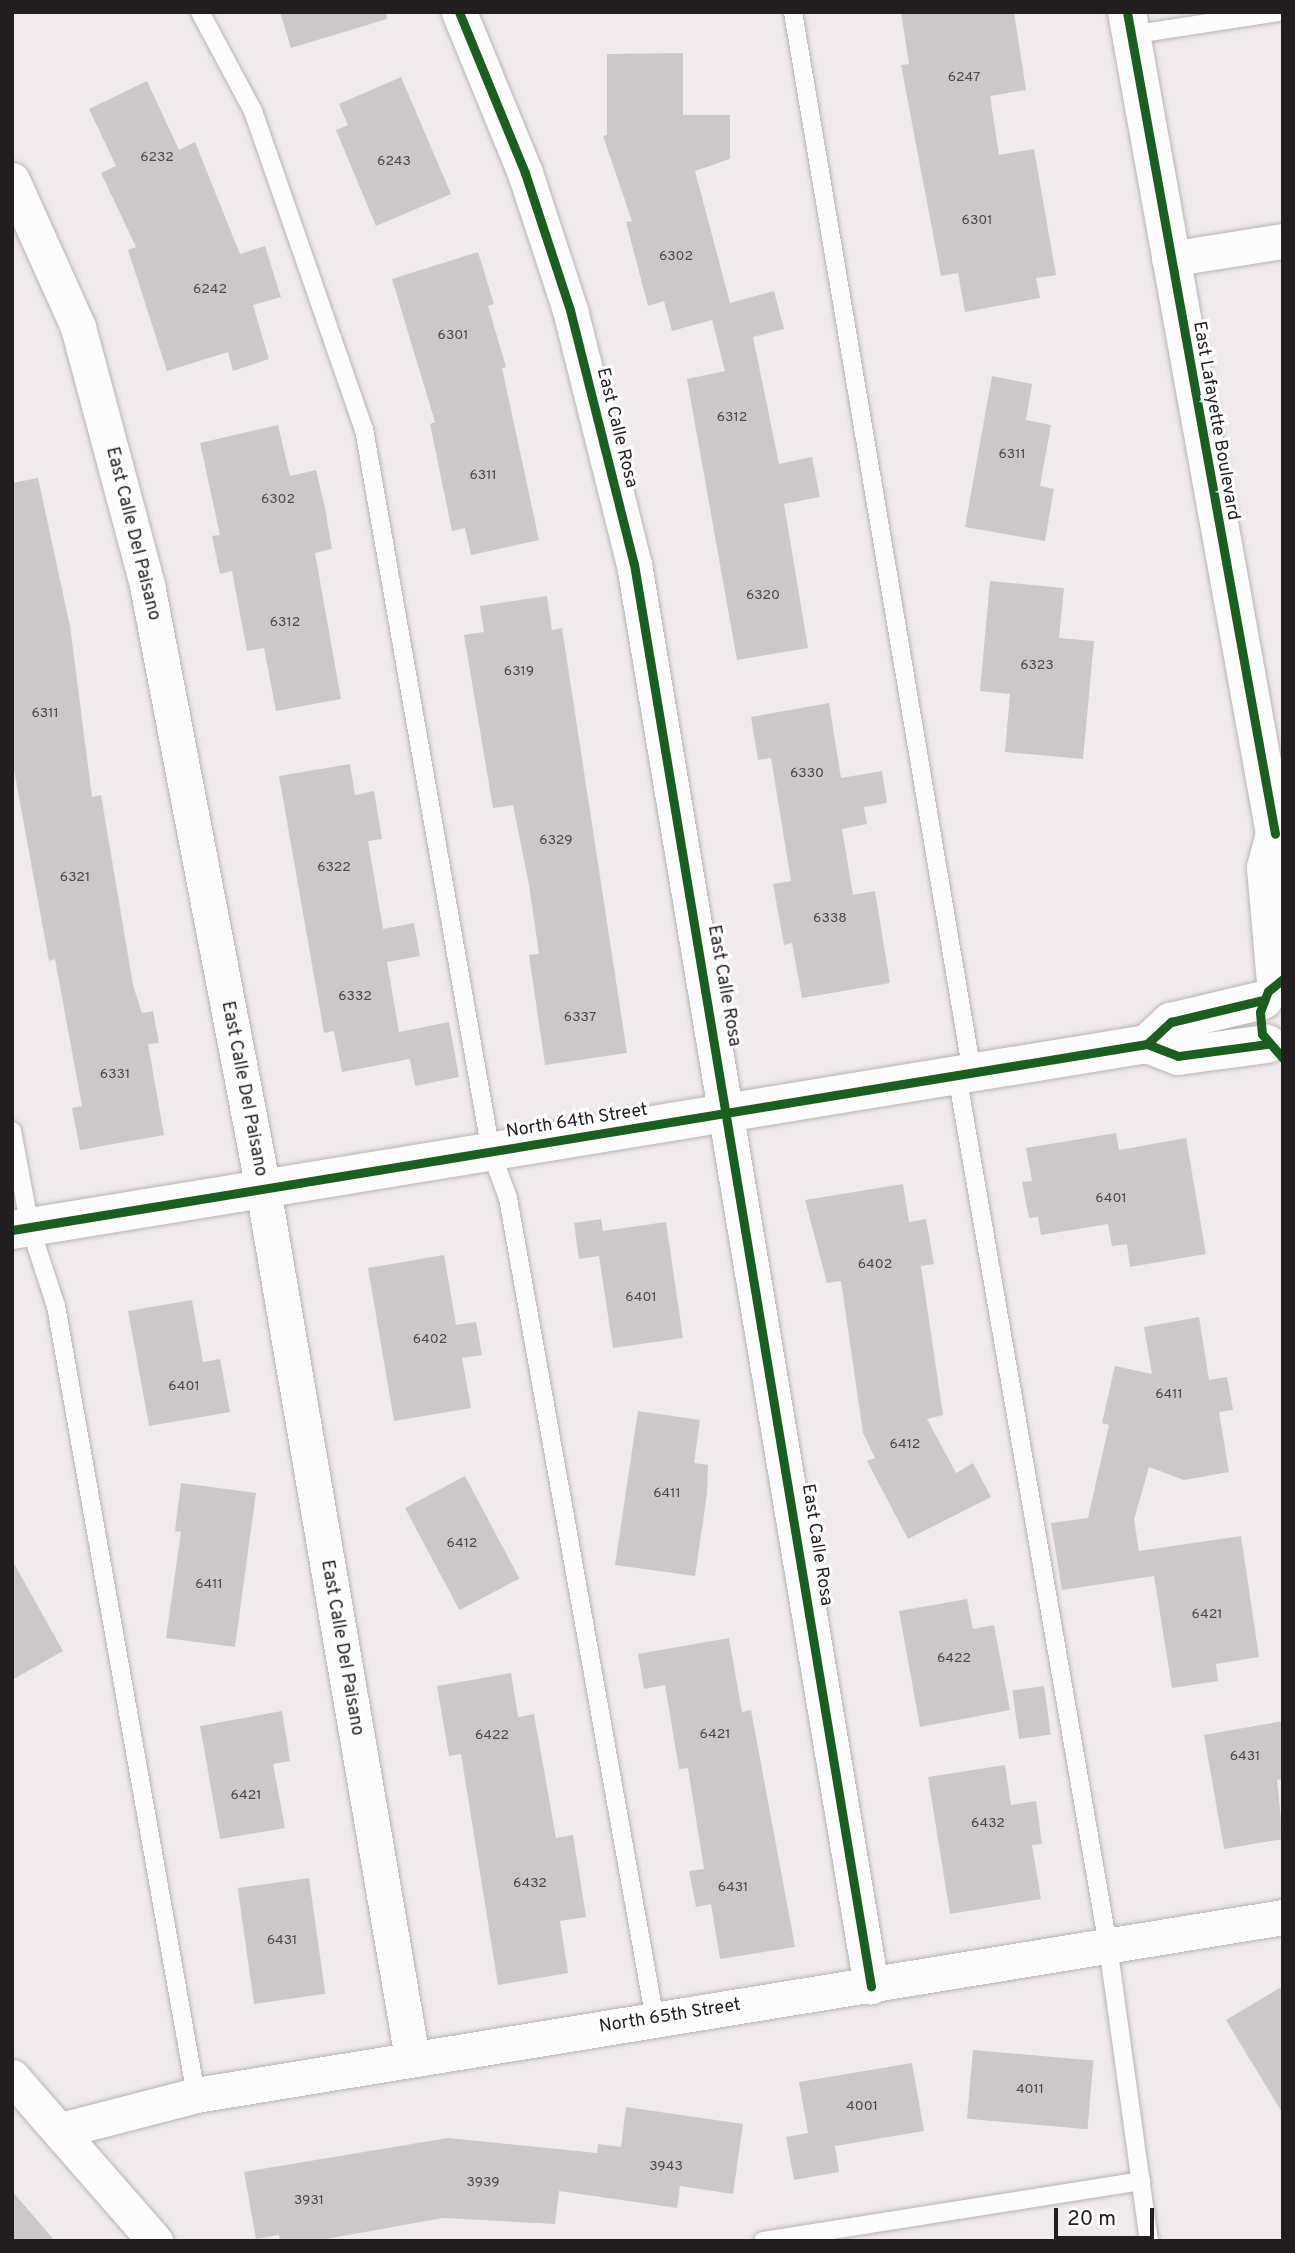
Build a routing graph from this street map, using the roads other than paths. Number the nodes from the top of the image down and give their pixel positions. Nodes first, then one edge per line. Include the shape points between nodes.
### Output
1 (200, 12) edge
2 (459, 12) edge
3 (793, 12) edge
4 (1279, 12) edge
5 (1129, 24) edge
6 (12, 180) edge
7 (1283, 241) edge
8 (1169, 259) junction
9 (1279, 842) edge
10 (1274, 987) edge
11 (1147, 1044) junction
12 (1275, 1051) edge
13 (965, 1074) junction
14 (729, 1112) junction
15 (12, 1131) edge
16 (491, 1152) junction
17 (263, 1189) junction
18 (21, 1228) edge
19 (1283, 1917) edge
20 (1108, 1946) junction
21 (872, 1986) junction
22 (655, 2020) junction
23 (412, 2058) junction
24 (12, 2077) edge
25 (196, 2095) junction
26 (61, 2130) junction
27 (1141, 2181) junction
28 (155, 2241) edge
29 (763, 2241) edge
30 (1149, 2241) edge

1 - 16 lane via 253,111 364,429
2 - 14 street, East Calle Rosa via 525,173 570,310 634,564
3 - 13 lane
4 - 5 lane
5 - 8 street, East Lafayette Boulevard
6 - 17 street, East Calle Del Paisano via 78,327 147,585
7 - 8 street
8 - 9 street, East Lafayette Boulevard
9 - 10 street, East Lafayette Boulevard via 1266,868
10 - 11 street via 1171,1022
10 - 12 street, East Lafayette Boulevard via 1260,1023
11 - 12 street, North 64th Street via 1178,1056
11 - 13 street, North 64th Street
13 - 14 street, North 64th Street
13 - 20 lane
14 - 16 street, North 64th Street
14 - 21 street, East Calle Rosa
15 - 18 lane
16 - 17 street, North 64th Street
16 - 22 lane via 508,1198
17 - 18 street, North 64th Street
17 - 23 street, East Calle Del Paisano
18 - 25 lane via 56,1306
19 - 20 street, North 65th Street
20 - 21 street, North 65th Street
20 - 27 lane
21 - 22 street, North 65th Street
22 - 23 street, North 65th Street
23 - 25 street, North 65th Street
24 - 26 street
25 - 26 street, North 65th Street
26 - 28 street
27 - 29 lane
27 - 30 lane

